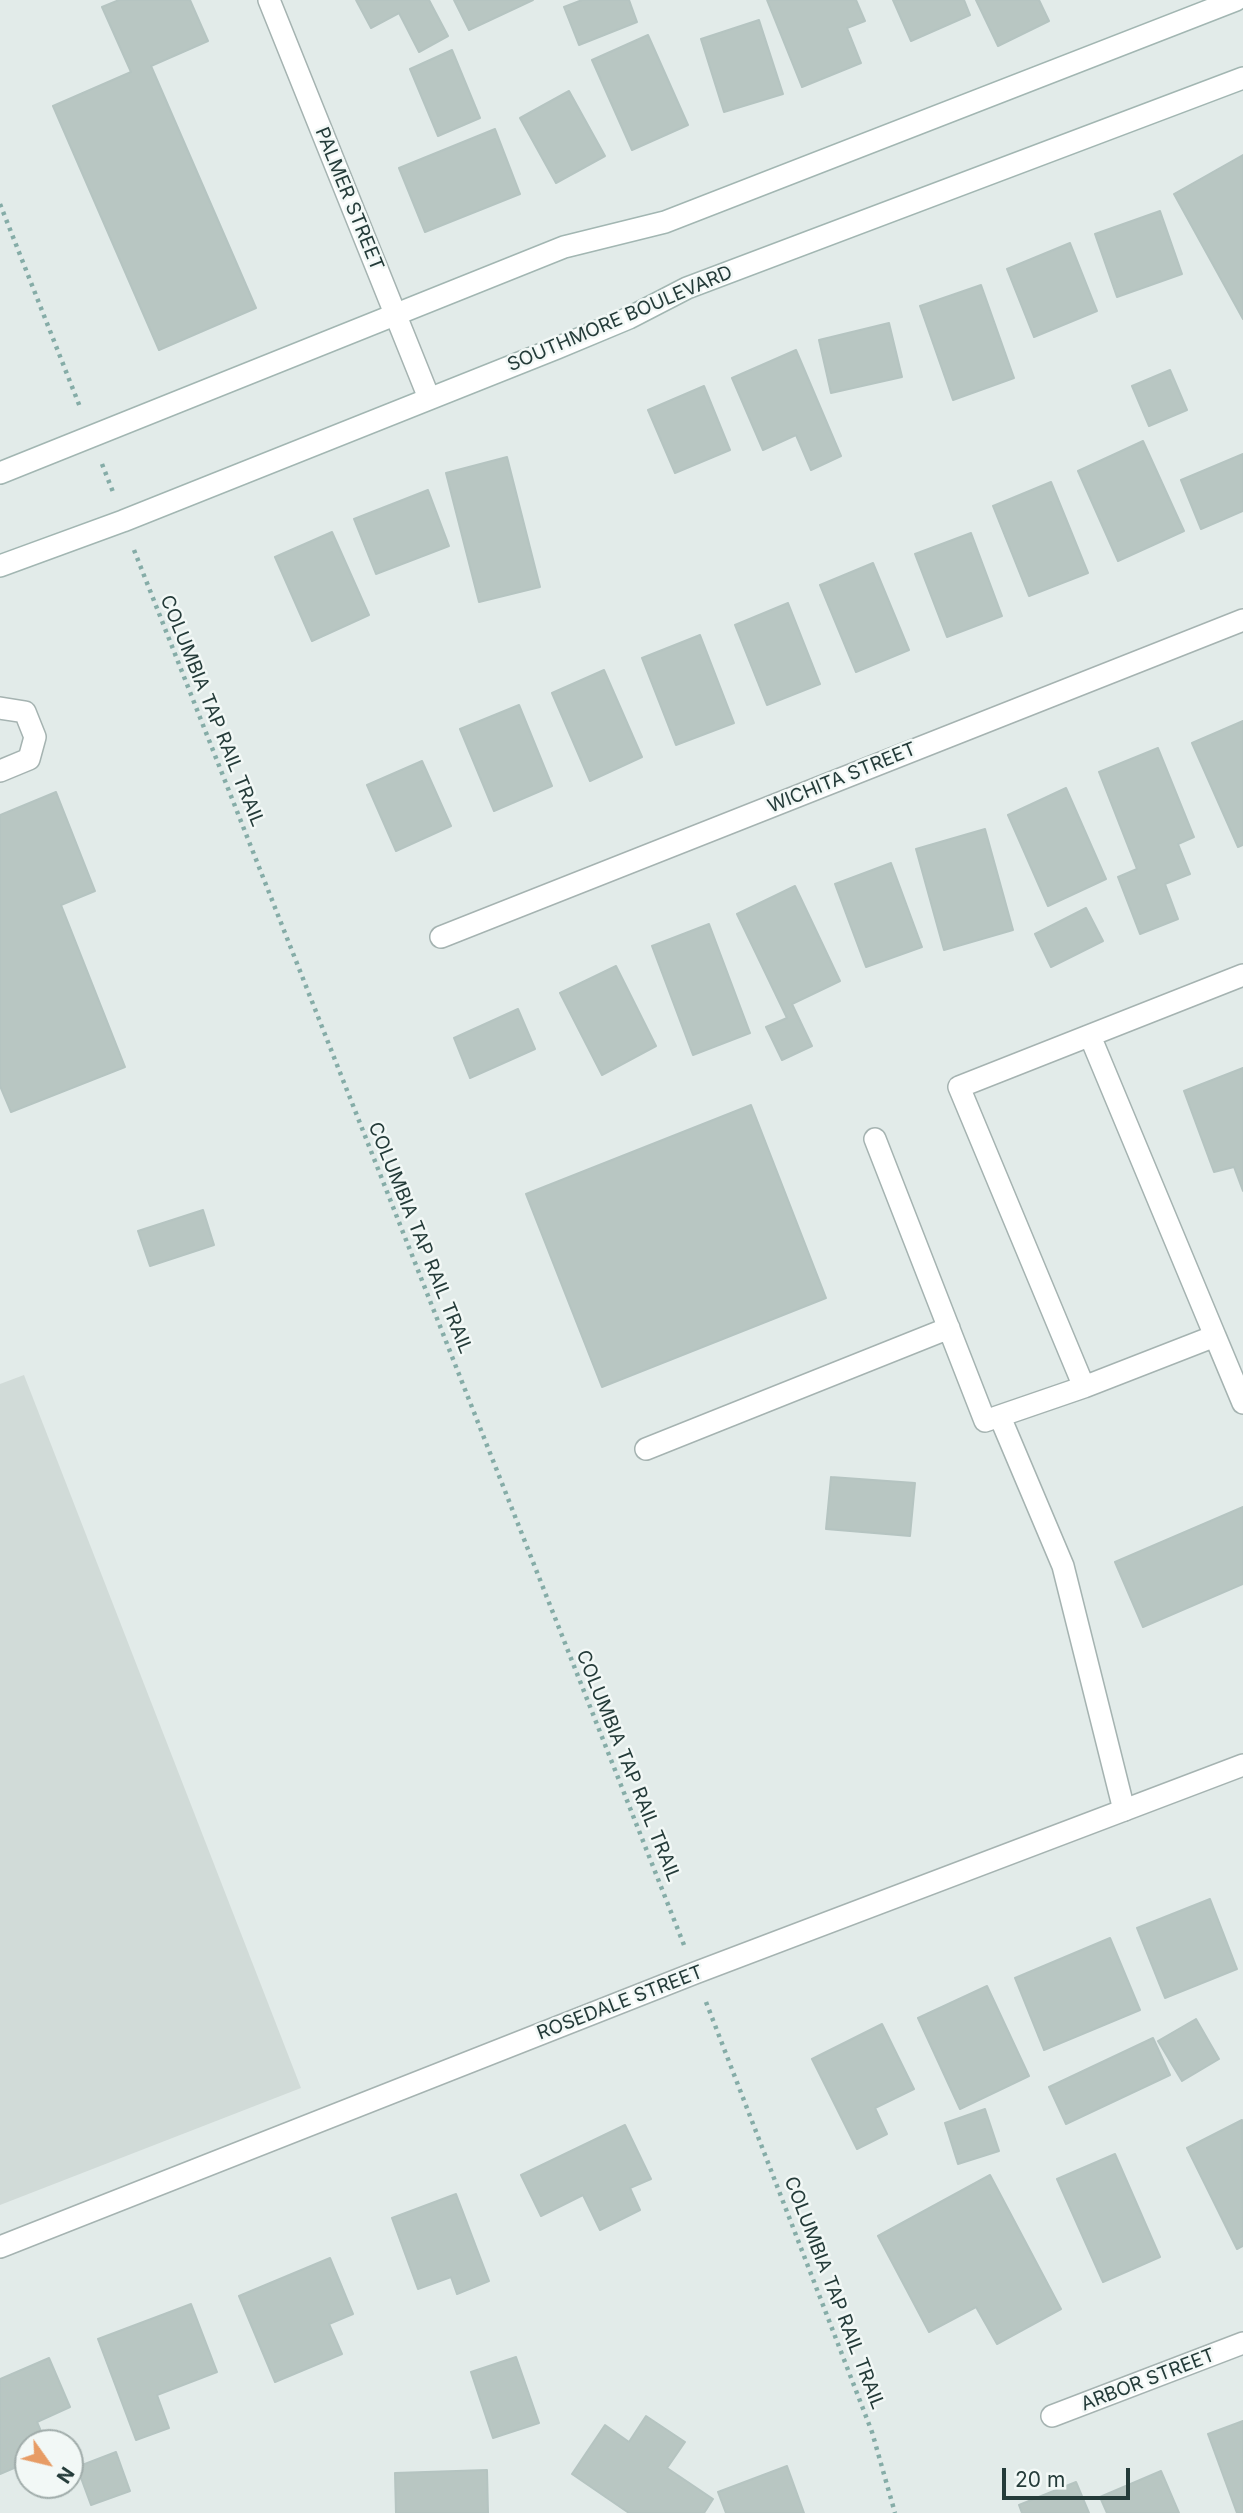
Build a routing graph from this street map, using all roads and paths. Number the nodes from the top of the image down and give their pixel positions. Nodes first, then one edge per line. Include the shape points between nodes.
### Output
1 (270, 0) edge
2 (1236, 0) edge
3 (1243, 78) edge
4 (0, 204) edge
5 (395, 316) junction
6 (429, 398) junction
7 (83, 416) dead end
8 (103, 467) dead end
9 (0, 472) edge
10 (117, 500) dead end
11 (131, 542) dead end
12 (0, 566) edge
13 (1243, 620) edge
14 (0, 708) edge
15 (0, 771) edge
16 (440, 937) dead end
17 (1243, 975) edge
18 (1090, 1035) junction
19 (876, 1139) dead end
20 (949, 1328) junction
21 (1215, 1336) junction
22 (1084, 1387) junction
23 (1243, 1404) edge
24 (1000, 1417) junction
25 (646, 1449) dead end
26 (1243, 1765) edge
27 (1124, 1810) junction
28 (684, 1944) dead end
29 (708, 2008) dead end
30 (0, 2247) edge
31 (1243, 2343) edge
32 (1052, 2416) dead end
33 (895, 2513) edge

1 - 5 street, PALMER STREET
2 - 5 street via 665,222 564,247
3 - 6 street, SOUTHMORE BOULEVARD via 687,288 629,318
4 - 7 path
5 - 6 street, PALMER STREET
5 - 9 street
6 - 12 street, SOUTHMORE BOULEVARD
8 - 10 path
11 - 28 path, COLUMBIA TAP RAIL TRAIL
13 - 16 street, WICHITA STREET
14 - 15 street via 25,712 35,737 29,759
17 - 18 street
18 - 21 street
18 - 22 street via 959,1087
19 - 20 street
20 - 24 street via 985,1421
20 - 25 street
21 - 22 street
21 - 23 street
22 - 24 street
24 - 27 street via 1063,1566
26 - 27 street, ROSEDALE STREET
27 - 30 street, ROSEDALE STREET
29 - 33 path, COLUMBIA TAP RAIL TRAIL via 872,2432
31 - 32 street, ARBOR STREET

